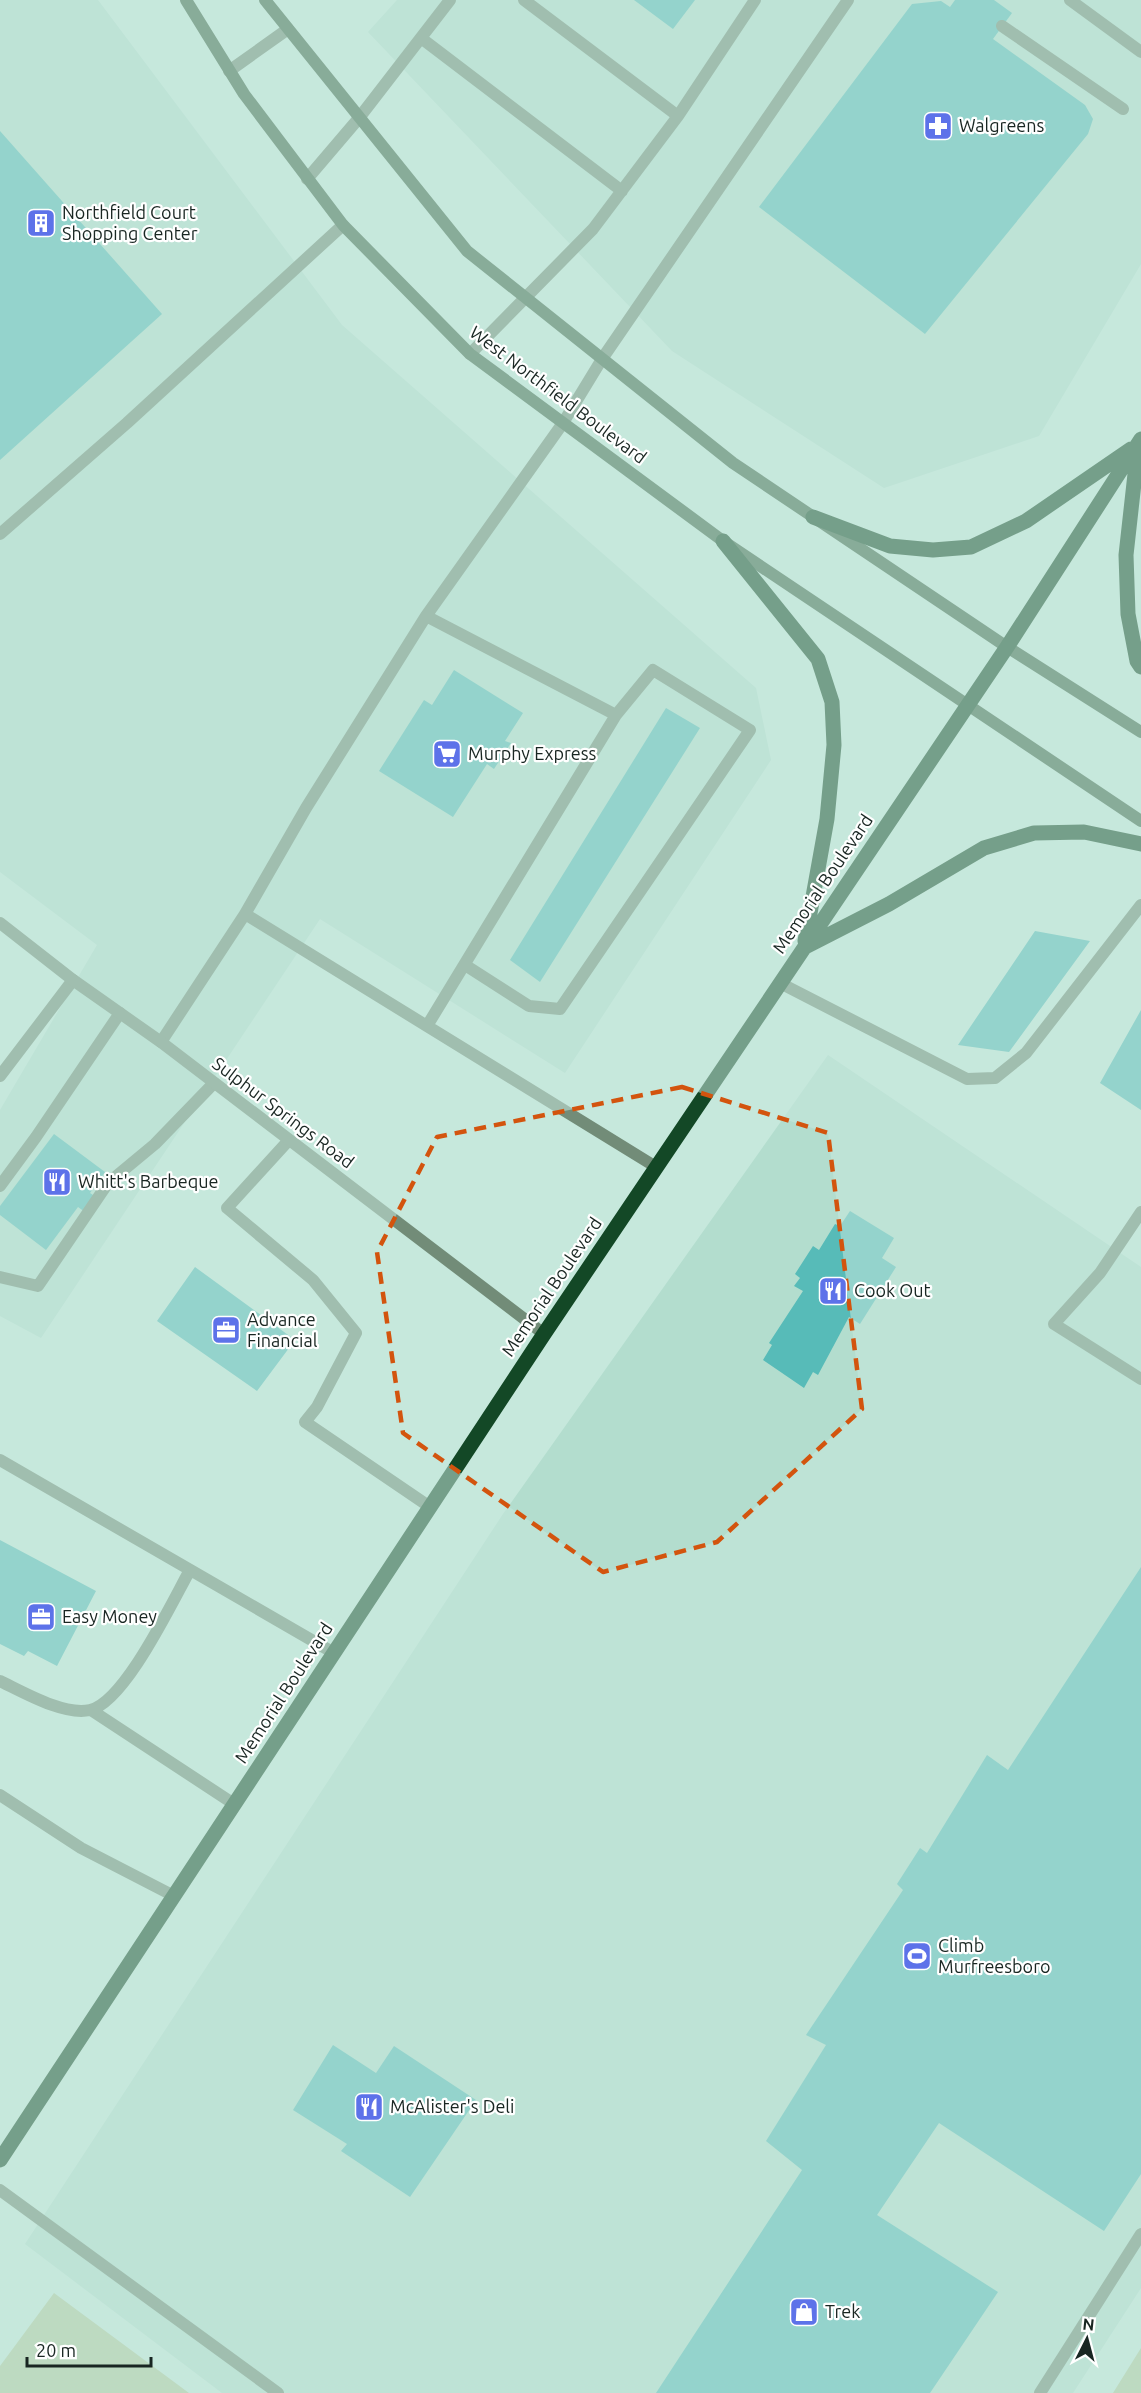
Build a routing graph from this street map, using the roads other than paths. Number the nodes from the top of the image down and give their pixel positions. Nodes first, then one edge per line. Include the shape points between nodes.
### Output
1 (186, 0) edge
2 (265, 0) edge
3 (450, 0) edge
4 (524, 0) edge
5 (755, 0) edge
6 (848, 0) edge
7 (1070, 0) edge
8 (1002, 26) dead end
9 (288, 29) junction
10 (421, 38) junction
11 (1141, 52) edge
12 (229, 71) junction
13 (1123, 109) dead end
14 (678, 116) junction
15 (359, 118) junction
16 (307, 178) junction
17 (622, 191) junction
18 (343, 225) junction
19 (524, 297) junction
20 (470, 354) junction
21 (602, 359) junction
22 (563, 423) junction
23 (1140, 442) edge
24 (813, 517) junction
25 (0, 534) edge
26 (723, 541) junction
27 (426, 616) junction
28 (1007, 647) junction
29 (1141, 667) edge
30 (968, 705) junction
31 (615, 715) junction
32 (1141, 732) edge
33 (1141, 821) edge
34 (1141, 844) edge
35 (1141, 905) edge
36 (245, 914) junction
37 (0, 923) edge
38 (804, 947) junction
39 (465, 965) junction
40 (73, 980) junction
41 (780, 983) junction
42 (120, 1013) junction
43 (427, 1026) junction
44 (161, 1042) junction
45 (0, 1076) edge
46 (214, 1083) junction
47 (289, 1140) junction
48 (656, 1167) junction
49 (0, 1186) edge
50 (1141, 1212) edge
51 (0, 1277) edge
52 (544, 1334) junction
53 (1141, 1379) edge
54 (0, 1460) edge
55 (430, 1507) junction
56 (190, 1570) junction
57 (334, 1653) junction
58 (0, 1681) edge
59 (91, 1710) junction
60 (0, 1795) edge
61 (234, 1804) junction
62 (174, 1896) junction
63 (0, 2160) edge
64 (0, 2190) edge
65 (1141, 2234) edge
66 (278, 2393) edge
67 (1040, 2393) edge

1 - 12 main road, West Northfield Boulevard
2 - 9 main road
3 - 10 street
4 - 14 street
5 - 14 street
6 - 21 street
7 - 11 street
8 - 13 street
9 - 12 street
9 - 15 main road
10 - 15 street
10 - 17 street
12 - 16 main road, West Northfield Boulevard
14 - 17 street
15 - 16 street
15 - 19 main road via 467,251
16 - 18 main road, West Northfield Boulevard
17 - 19 street via 593,229
18 - 20 main road, West Northfield Boulevard
18 - 25 street
19 - 20 street
19 - 21 main road
20 - 22 main road, West Northfield Boulevard
21 - 22 street
21 - 24 main road via 733,464
22 - 26 main road, West Northfield Boulevard
22 - 27 street
23 - 24 main road via 1026,520 971,547 933,550 890,546
23 - 28 main road, Memorial Boulevard
23 - 29 main road via 1126,555 1128,614
24 - 28 main road
26 - 30 main road, West Northfield Boulevard
26 - 38 main road via 818,658 832,702 834,745 827,819
27 - 31 street
27 - 36 street
28 - 30 main road, Memorial Boulevard
28 - 32 main road
30 - 33 main road, West Northfield Boulevard
30 - 38 main road, Memorial Boulevard
31 - 39 street
31 - 39 street via 653,670 750,730 560,1009 529,1006
34 - 38 main road via 1084,832 1034,833 984,848 889,904
35 - 41 street via 1026,1053 995,1078 967,1078
36 - 43 street
36 - 44 street
37 - 40 street, Sulphur Springs Road
38 - 41 main road, Memorial Boulevard
39 - 43 street
40 - 42 street, Sulphur Springs Road
40 - 45 street
41 - 48 main road, Memorial Boulevard
42 - 44 street, Sulphur Springs Road
42 - 49 street
43 - 48 street
44 - 46 street, Sulphur Springs Road
46 - 47 street, Sulphur Springs Road
46 - 51 street via 155,1144 108,1183 38,1286
47 - 52 street, Sulphur Springs Road
47 - 55 street via 227,1208 313,1280 356,1333 305,1422
48 - 52 main road, Memorial Boulevard
50 - 53 street via 1100,1273 1054,1324
52 - 55 main road, Memorial Boulevard
54 - 56 street
55 - 57 main road, Memorial Boulevard
56 - 57 street
56 - 59 street via 136,1666 113,1696
57 - 61 main road, Memorial Boulevard
58 - 59 street via 58,1708
59 - 61 street
60 - 62 street via 81,1848
61 - 62 main road, Memorial Boulevard
62 - 63 main road, Memorial Boulevard
64 - 66 street
65 - 67 street

